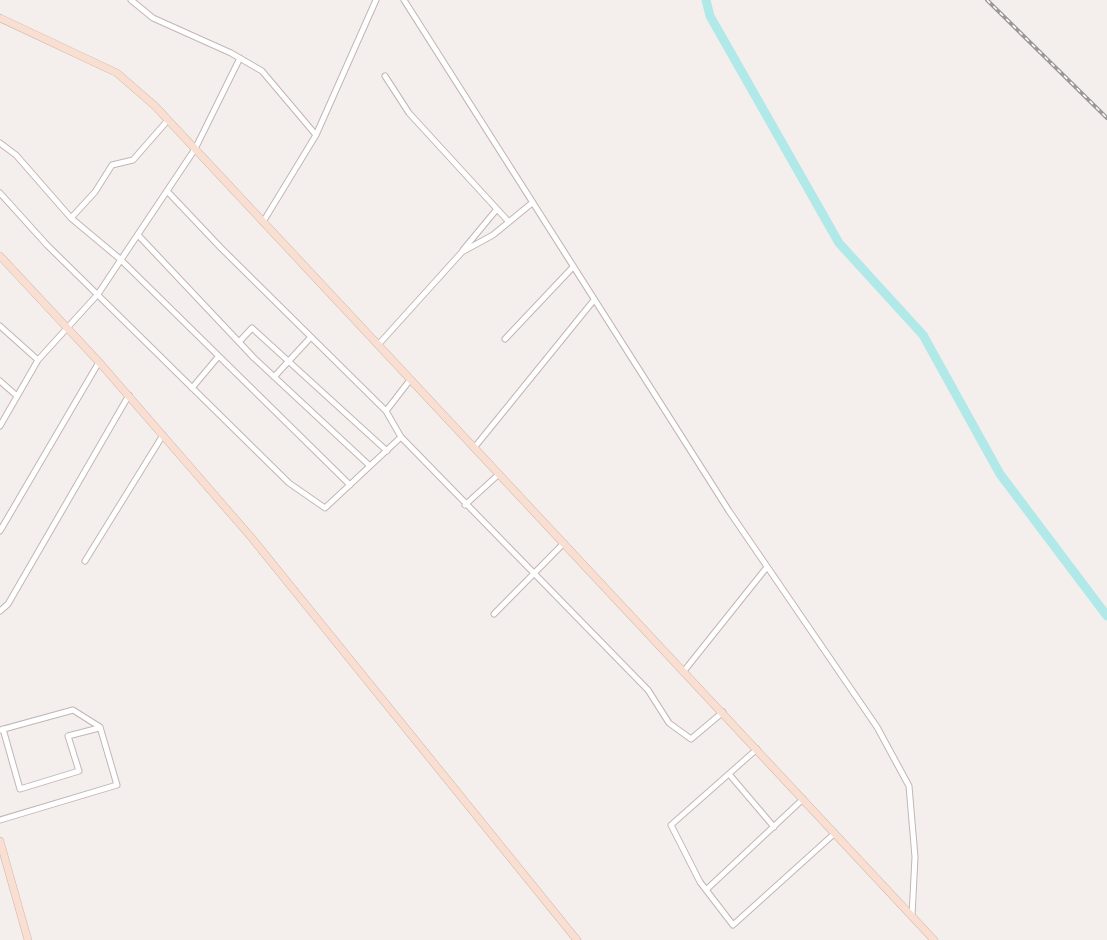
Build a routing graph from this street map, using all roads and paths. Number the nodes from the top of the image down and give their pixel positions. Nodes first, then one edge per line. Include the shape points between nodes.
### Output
1 (131, 0) edge
2 (376, 0) edge
3 (404, 0) edge
4 (0, 18) edge
5 (240, 58) junction
6 (385, 76) dead end
7 (168, 120) junction
8 (316, 135) junction
9 (0, 143) edge
10 (195, 150) junction
11 (167, 191) junction
12 (0, 193) edge
13 (532, 203) junction
14 (497, 209) junction
15 (71, 218) junction
16 (263, 222) junction
17 (508, 222) junction
18 (484, 224) junction
19 (138, 235) junction
20 (493, 235) junction
21 (462, 252) junction
22 (0, 256) edge
23 (120, 259) junction
24 (573, 267) junction
25 (98, 294) junction
26 (594, 300) junction
27 (0, 326) edge
28 (68, 328) junction
29 (312, 338) junction
30 (505, 339) dead end
31 (239, 342) junction
32 (378, 345) junction
33 (218, 357) junction
34 (38, 360) junction
35 (290, 360) junction
36 (99, 362) junction
37 (274, 377) junction
38 (410, 380) junction
39 (0, 381) edge
40 (192, 388) junction
41 (129, 395) junction
42 (17, 396) junction
43 (386, 411) junction
44 (0, 426) edge
45 (163, 435) junction
46 (401, 437) junction
47 (474, 448) junction
48 (387, 451) junction
49 (370, 466) junction
50 (499, 474) junction
51 (350, 485) junction
52 (465, 505) junction
53 (0, 531) edge
54 (564, 543) junction
55 (85, 561) dead end
56 (767, 567) junction
57 (532, 573) junction
58 (0, 611) edge
59 (494, 614) dead end
60 (684, 671) junction
61 (723, 712) junction
62 (100, 728) junction
63 (2, 730) edge
64 (757, 749) junction
65 (729, 774) junction
66 (803, 799) junction
67 (0, 820) edge
68 (774, 827) junction
69 (835, 833) junction
70 (0, 842) edge
71 (706, 890) junction
72 (912, 916) junction
73 (28, 940) edge
74 (577, 940) edge
75 (934, 940) edge

1 - 5 street via 153,18
2 - 8 street
3 - 13 street
4 - 7 main road via 117,73
5 - 8 street via 262,71
5 - 10 street
6 - 14 street via 409,113
7 - 10 main road
7 - 15 street via 133,160 112,165 95,192
8 - 16 street
9 - 15 street via 16,155
10 - 11 street
10 - 16 main road
11 - 19 street
11 - 29 street
12 - 25 street via 46,245
13 - 17 street
13 - 24 street
14 - 17 street
14 - 18 street
15 - 23 street
16 - 32 main road
17 - 20 street
18 - 20 street
18 - 21 street
19 - 23 street
19 - 31 street
20 - 21 street
21 - 32 street
22 - 28 main road
23 - 25 street
23 - 33 street
24 - 26 street
24 - 30 street
25 - 28 street
25 - 40 street
26 - 47 street
26 - 56 street
27 - 34 street
28 - 34 street
28 - 36 main road
29 - 35 street
29 - 43 street
31 - 35 street via 252,328
31 - 37 street
32 - 38 main road
33 - 40 street
33 - 51 street
34 - 42 street
35 - 37 street
35 - 48 street
36 - 41 main road
36 - 53 street
37 - 49 street
38 - 43 street
38 - 47 main road
39 - 42 street
40 - 51 street via 289,483 325,508
41 - 45 main road
41 - 58 street via 8,604
42 - 44 street
43 - 46 street
45 - 55 street
45 - 74 main road via 379,693
46 - 48 street
46 - 52 street
47 - 50 main road
48 - 49 street
49 - 51 street
50 - 52 street
50 - 54 main road
52 - 57 street
54 - 57 street
54 - 60 main road
56 - 60 street
56 - 72 street via 877,727 909,786 915,857
57 - 59 street
57 - 61 street via 648,690 669,723 691,739
60 - 61 main road
61 - 64 main road
62 - 63 street via 73,710
62 - 63 street via 68,736 79,771 20,789
62 - 67 street via 117,785
64 - 65 street
64 - 66 main road
65 - 68 street
65 - 71 street via 671,825
66 - 68 street
66 - 69 main road
68 - 71 street
69 - 71 street via 733,925
69 - 72 main road
70 - 73 main road
72 - 75 main road

